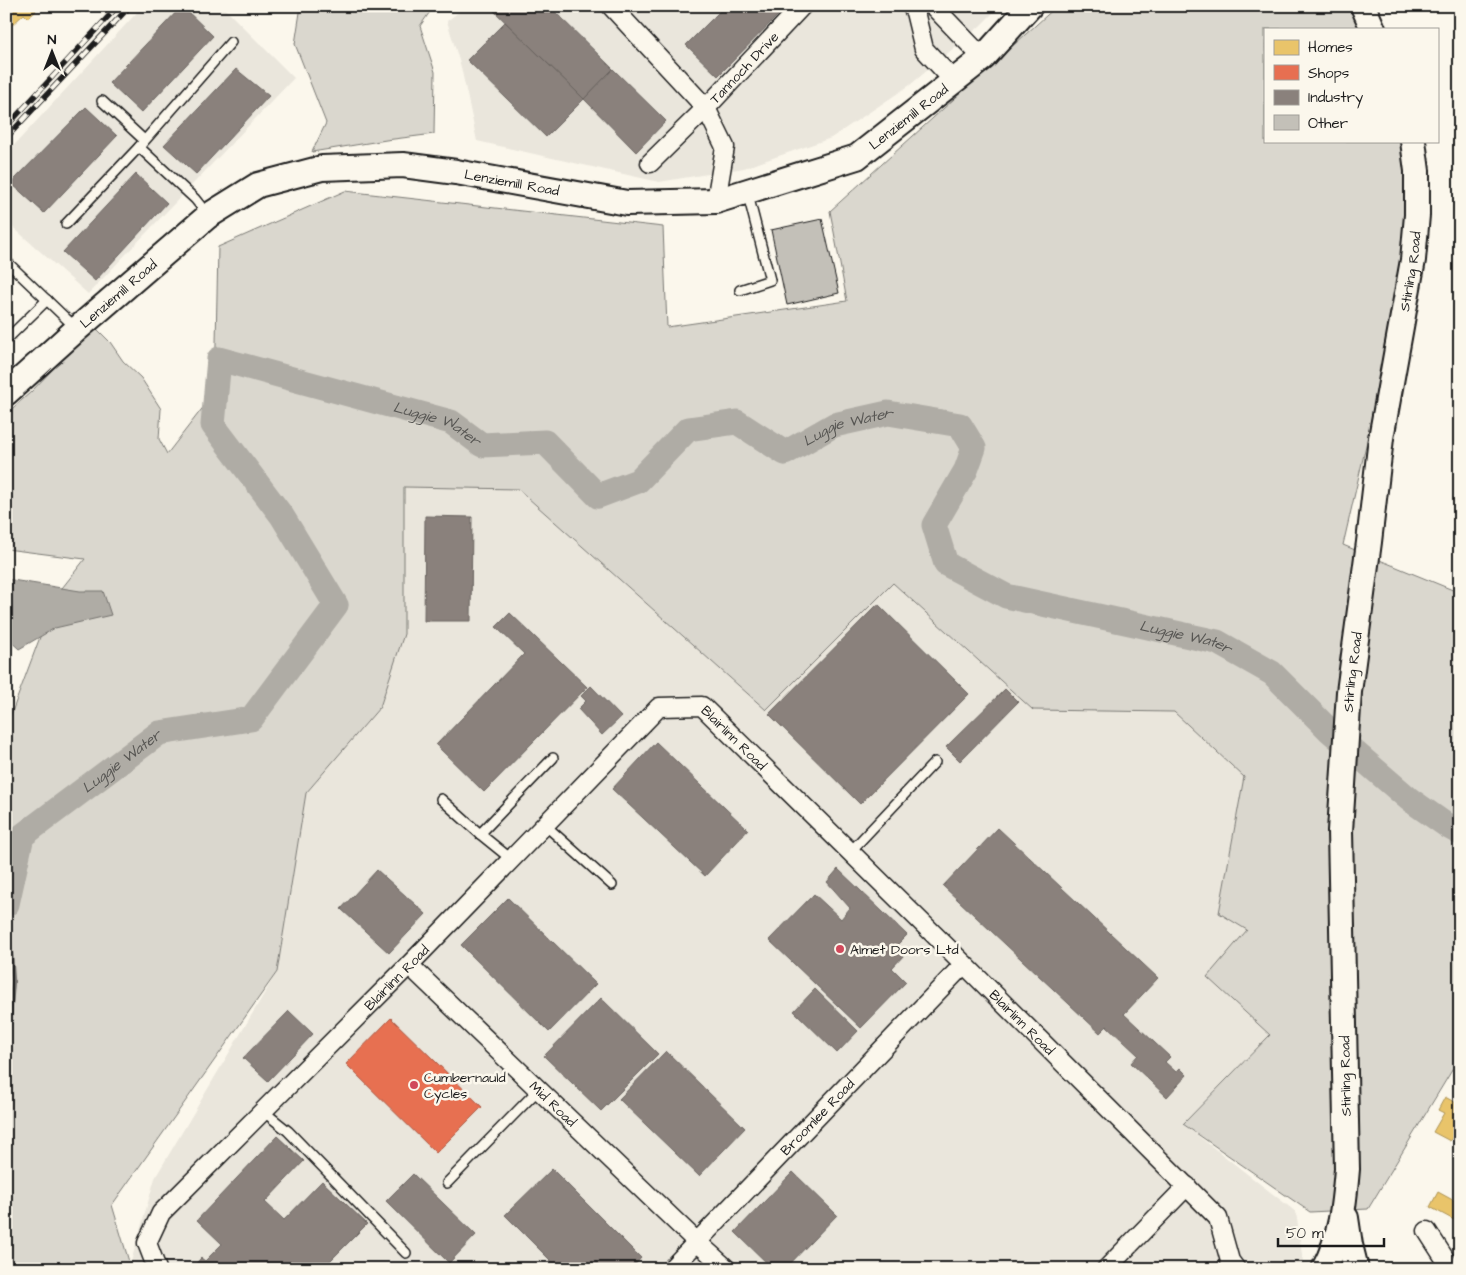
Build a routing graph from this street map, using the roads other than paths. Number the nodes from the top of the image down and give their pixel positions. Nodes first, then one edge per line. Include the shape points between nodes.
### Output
1 (611, 6) edge
2 (802, 6) edge
3 (911, 6) edge
4 (1030, 6) edge
5 (940, 9) edge
6 (231, 42) dead end
7 (983, 58) junction
8 (954, 81) junction
9 (102, 101) dead end
10 (706, 108) junction
11 (1413, 142) edge
12 (141, 144) junction
13 (650, 163) dead end
14 (747, 191) junction
15 (716, 201) junction
16 (208, 216) junction
17 (66, 224) dead end
18 (6, 261) edge
19 (740, 290) dead end
20 (47, 300) junction
21 (77, 329) junction
22 (6, 340) edge
23 (6, 393) edge
24 (553, 758) dead end
25 (935, 762) dead end
26 (442, 799) dead end
27 (545, 825) junction
28 (480, 834) junction
29 (850, 852) junction
30 (511, 859) junction
31 (612, 885) dead end
32 (964, 964) junction
33 (409, 965) junction
34 (538, 1090) junction
35 (263, 1111) junction
36 (447, 1183) dead end
37 (1187, 1186) junction
38 (1344, 1206) junction
39 (1427, 1231) dead end
40 (697, 1242) junction
41 (406, 1253) dead end
42 (156, 1268) edge
43 (671, 1269) edge
44 (726, 1269) edge
45 (1106, 1269) edge
46 (1236, 1269) edge
47 (1324, 1269) edge
48 (1356, 1269) edge
49 (1448, 1269) edge

1 - 10 street, Tannoch Drive
2 - 10 street, Tannoch Drive
3 - 8 street via 924,49
4 - 7 main road, Lenziemill Road
5 - 7 street
6 - 12 lane
7 - 8 main road, Lenziemill Road
8 - 14 main road, Lenziemill Road via 858,158
9 - 12 lane
10 - 13 street, Tannoch Drive
10 - 15 street, Tannoch Drive via 725,147
11 - 38 main road, Stirling Road via 1418,215 1413,260 1381,438 1349,692 1340,831 1347,1169
12 - 16 lane via 195,198
12 - 17 lane
14 - 15 main road, Lenziemill Road
14 - 19 lane via 770,280
15 - 16 main road, Lenziemill Road via 627,203 403,165 322,168 258,185
16 - 21 main road, Lenziemill Road
18 - 20 lane
20 - 21 lane
20 - 22 lane
21 - 23 main road, Lenziemill Road
24 - 28 lane
25 - 29 lane
26 - 28 lane
27 - 29 street, Blairlinn Road via 659,707 702,706
27 - 30 street, Blairlinn Road
27 - 31 lane
28 - 30 lane
29 - 32 street, Blairlinn Road
30 - 33 street, Blairlinn Road
32 - 37 street, Blairlinn Road
32 - 40 street, Broomlee Road
33 - 34 street, Mid Road
33 - 35 street, Blairlinn Road
34 - 36 lane
34 - 40 street, Mid Road
35 - 41 lane via 288,1131
35 - 42 street, Blairlinn Road via 160,1213 147,1243
37 - 45 street
37 - 46 street, Blairlinn Road via 1218,1218 1230,1261
38 - 47 main road, Stirling Road
38 - 48 main road, Stirling Road
39 - 49 street via 1447,1262
40 - 43 street, Broomlee Road
40 - 44 street, Mid Road

